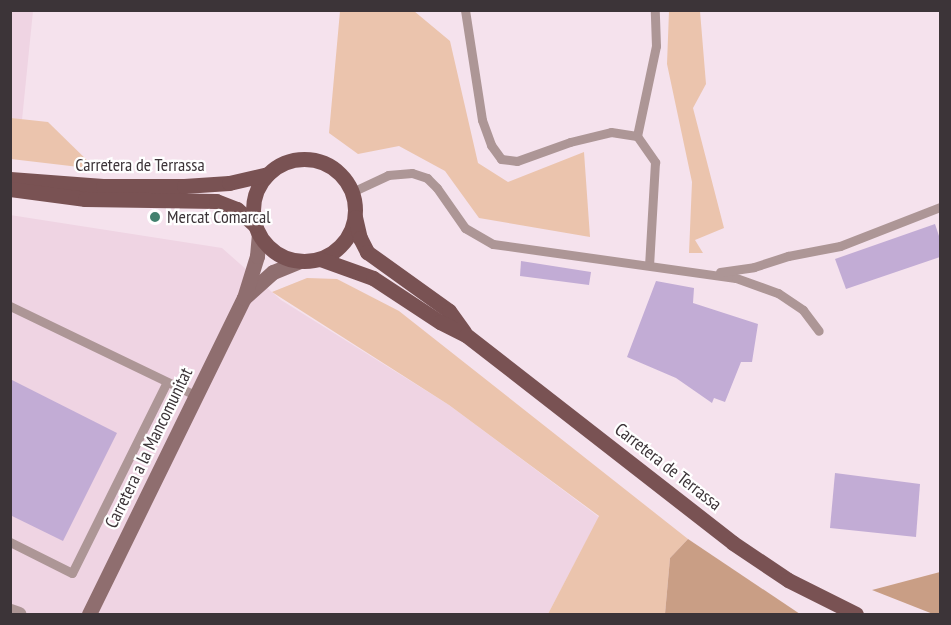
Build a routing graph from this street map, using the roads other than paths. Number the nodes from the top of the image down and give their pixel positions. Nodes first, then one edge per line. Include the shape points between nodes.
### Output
1 (465, 10) edge
2 (655, 10) edge
3 (636, 136) junction
4 (268, 174) junction
5 (11, 181) edge
6 (352, 192) junction
7 (940, 207) edge
8 (355, 216) junction
9 (257, 230) junction
10 (320, 259) junction
11 (300, 261) junction
12 (649, 265) junction
13 (709, 273) junction
14 (244, 298) junction
15 (10, 306) edge
16 (819, 331) dead end
17 (466, 335) junction
18 (167, 382) junction
19 (197, 396) junction
20 (10, 542) edge
21 (10, 611) edge
22 (19, 615) edge
23 (89, 615) edge
24 (856, 615) edge

1 - 3 lane via 482,120 501,159 517,161 611,132
2 - 3 lane via 657,46
3 - 12 lane via 655,162
4 - 5 main road, Carretera de Terrassa via 229,183 184,186
4 - 6 main road via 290,161 320,162 337,171
4 - 9 main road via 253,204
5 - 9 main road, Carretera de Terrassa via 85,200 216,201 237,209
6 - 8 main road
6 - 12 lane via 396,173 412,173 427,178 437,188 465,228 493,244
7 - 13 lane via 840,246 788,255 754,267
8 - 10 main road via 345,242
8 - 17 main road, Carretera de Terrassa via 368,252 449,311
9 - 11 main road via 280,255
9 - 14 street, Carretera a la Mancomunitat via 256,256
10 - 11 main road
10 - 17 main road, Carretera de Terrassa via 373,278
11 - 14 street, Carretera a la Mancomunitat via 273,272
12 - 13 lane
13 - 16 lane via 778,293 803,310
14 - 19 street, Carretera a la Mancomunitat
15 - 18 lane
17 - 24 main road, Carretera de Terrassa via 733,543 788,580
18 - 19 lane
18 - 20 lane via 72,573
19 - 23 street, Carretera a la Mancomunitat
21 - 22 street

